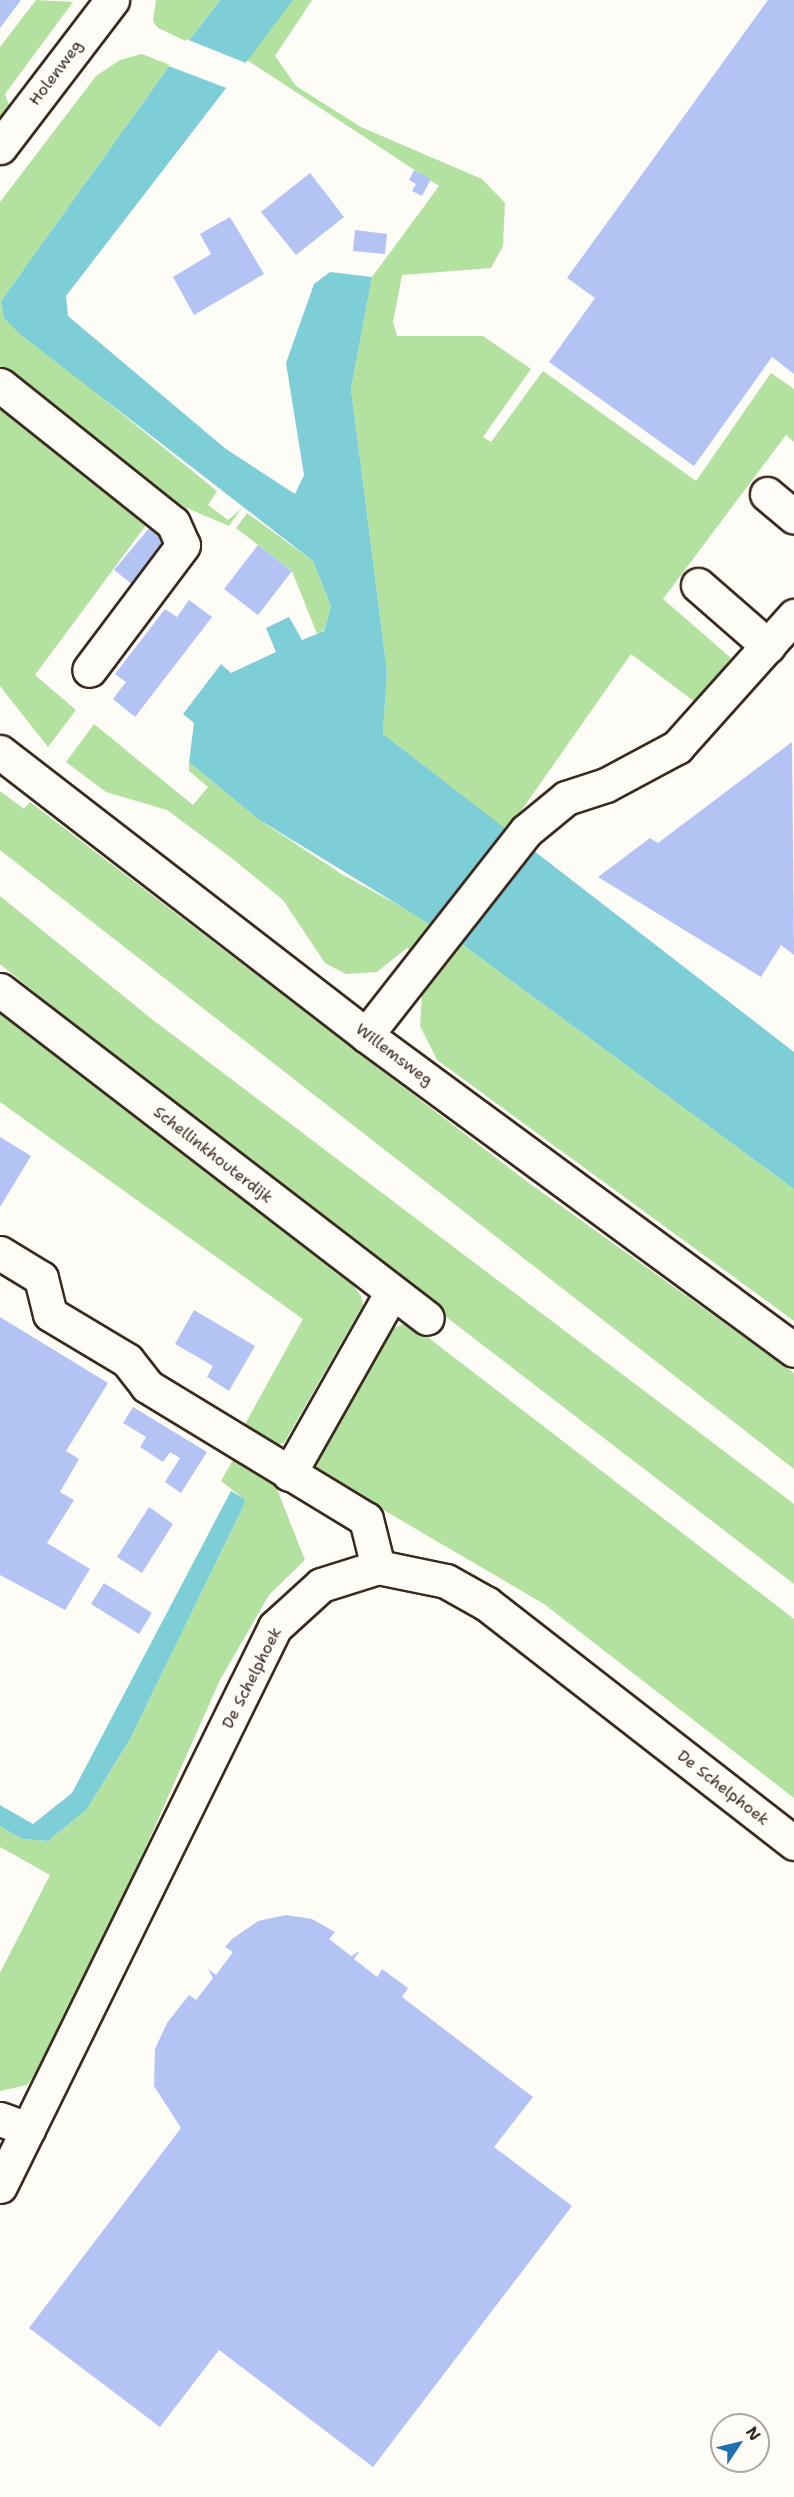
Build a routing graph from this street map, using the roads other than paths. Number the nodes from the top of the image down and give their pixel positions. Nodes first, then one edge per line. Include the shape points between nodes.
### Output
1 (112, 0) edge
2 (0, 147) edge
3 (0, 385) edge
4 (767, 494) dead end
5 (794, 517) edge
6 (698, 585) dead end
7 (794, 616) edge
8 (768, 646) junction
9 (89, 670) dead end
10 (0, 752) edge
11 (0, 990) edge
12 (366, 1035) junction
13 (0, 1253) edge
14 (392, 1292) junction
15 (428, 1318) dead end
16 (794, 1350) edge
17 (289, 1474) junction
18 (378, 1567) junction
19 (794, 1843) edge
20 (14, 2124) edge
21 (0, 2186) edge

1 - 2 street, Holenweg
3 - 9 street via 173,524 183,544
4 - 5 street
6 - 8 street
7 - 8 street
8 - 12 street via 677,747 606,785 566,798 526,831
10 - 12 street, Willemsweg
11 - 14 street, Schellinkhouterdijk
12 - 16 street, Willemsweg
13 - 17 street via 41,1278 50,1314 127,1360 147,1386
14 - 15 street, Schellinkhouterdijk
14 - 17 street
17 - 18 street via 366,1519
18 - 19 street, De Schelphoek via 446,1581 487,1604
18 - 20 street, De Schelphoek via 321,1585 275,1628
20 - 21 street, De Schelphoek

